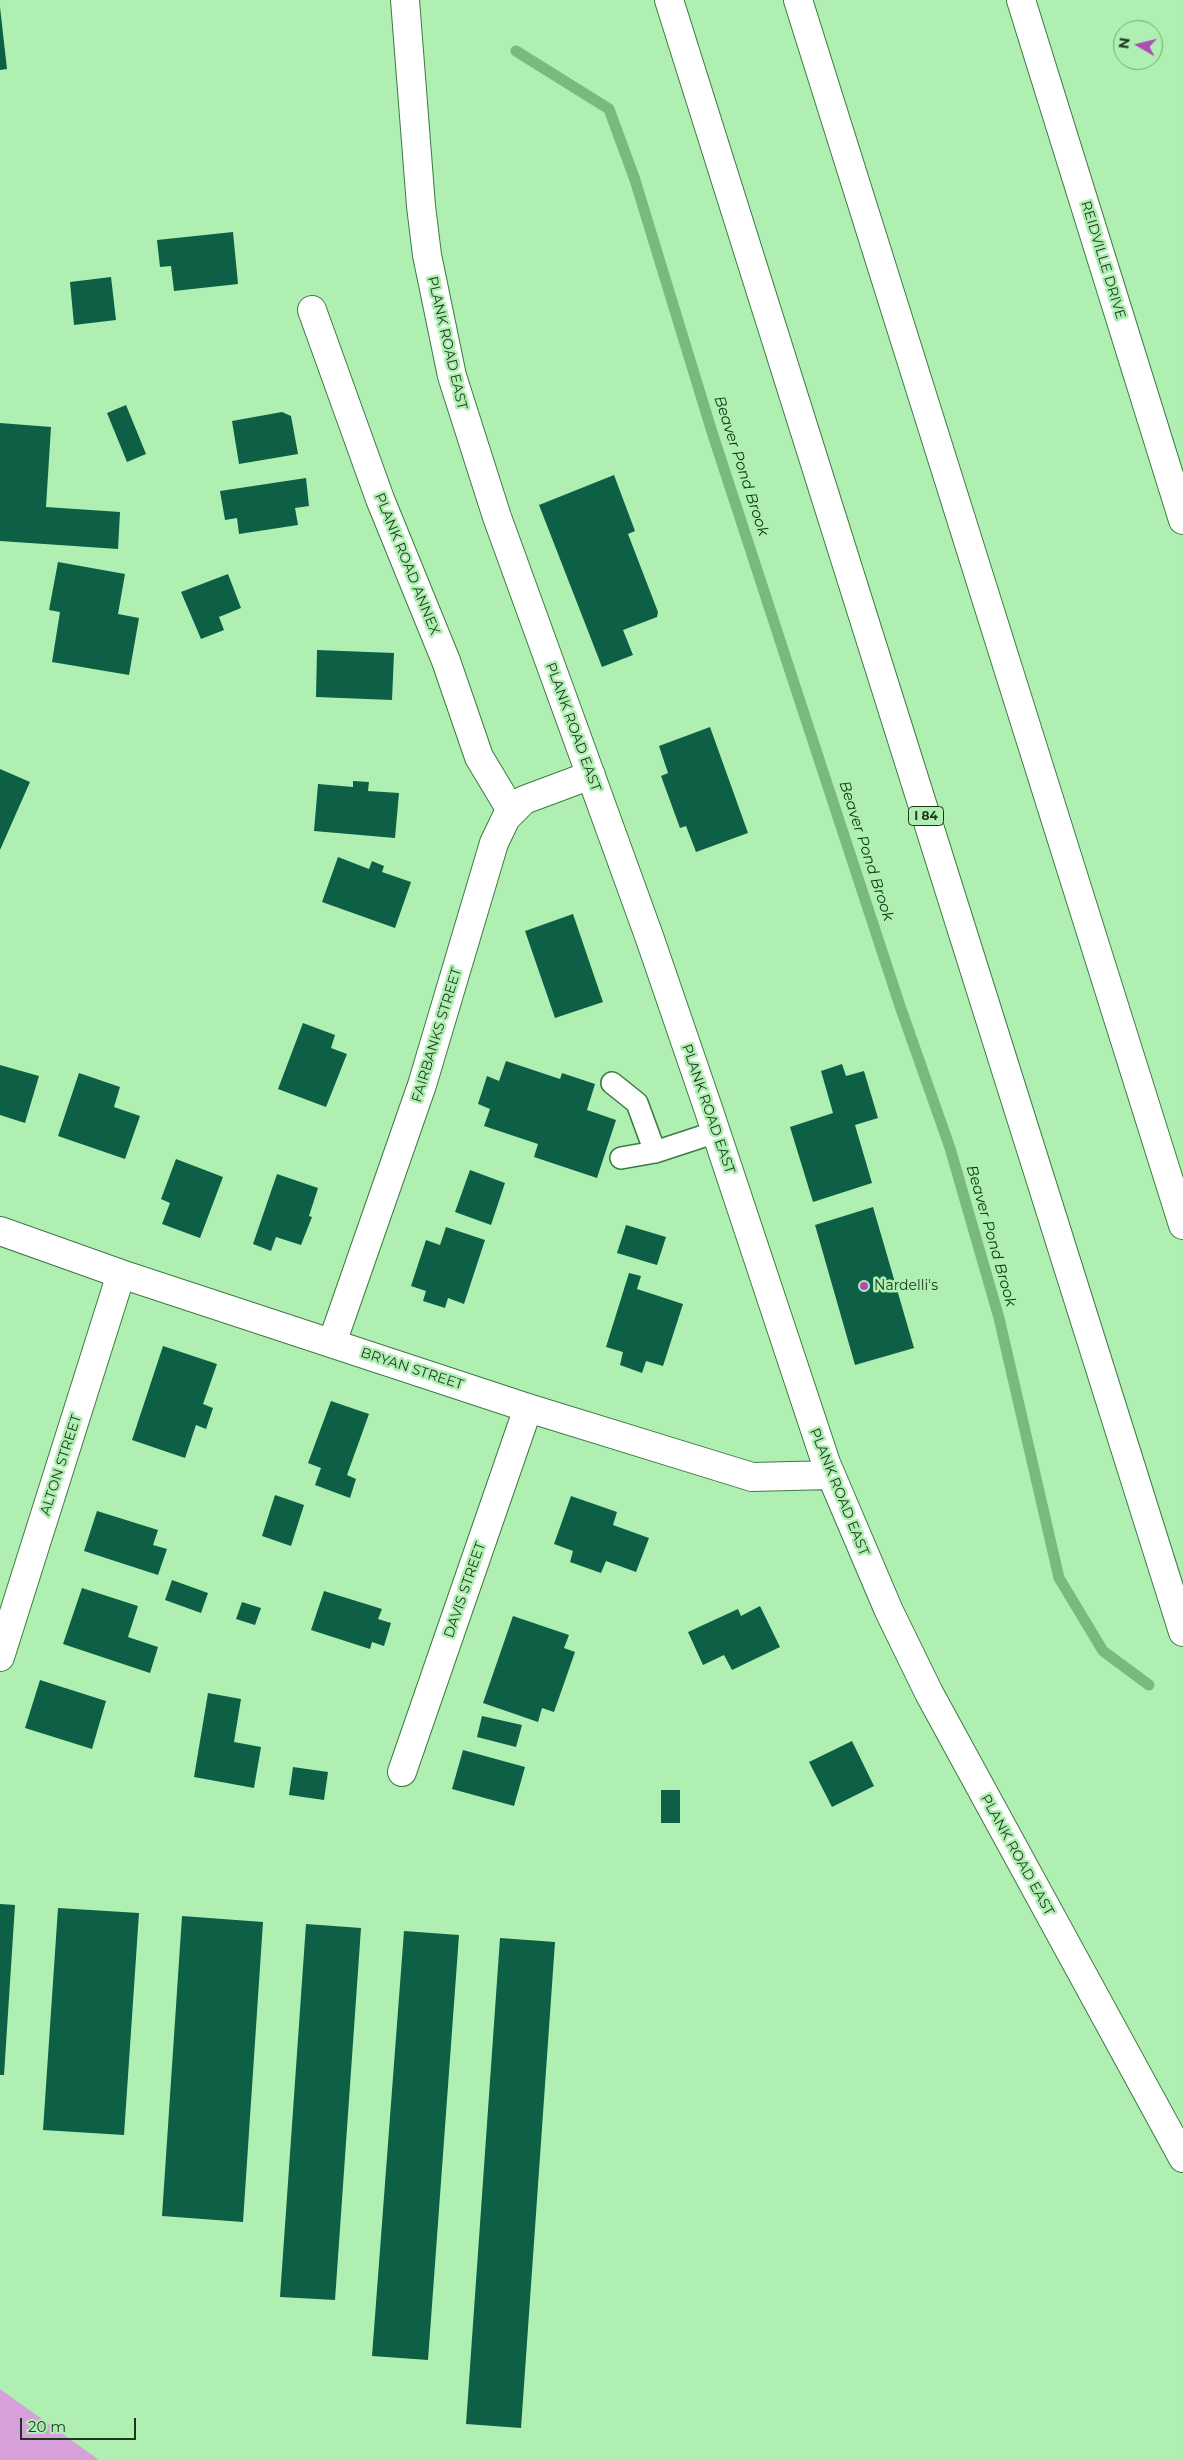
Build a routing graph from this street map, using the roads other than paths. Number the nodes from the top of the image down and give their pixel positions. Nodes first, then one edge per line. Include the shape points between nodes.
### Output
1 (405, 0) edge
2 (669, 0) edge
3 (798, 0) edge
4 (1021, 0) edge
5 (312, 310) dead end
6 (1183, 520) edge
7 (590, 776) junction
8 (512, 812) junction
9 (612, 1083) dead end
10 (716, 1132) junction
11 (656, 1152) junction
12 (621, 1158) dead end
13 (1183, 1224) edge
14 (0, 1231) edge
15 (122, 1274) junction
16 (332, 1343) junction
17 (528, 1408) junction
18 (831, 1476) junction
19 (1183, 1632) edge
20 (0, 1657) edge
21 (402, 1772) dead end
22 (1183, 2158) edge

1 - 7 main road, PLANK ROAD EAST via 420,206 451,371 497,517
2 - 19 main road, I 84
3 - 13 main road
4 - 6 main road, REIDVILLE DRIVE
5 - 8 main road, PLANK ROAD ANNEX via 380,499 446,661 479,757
7 - 8 main road, FAIRBANKS STREET via 524,800
7 - 10 main road, PLANK ROAD EAST
8 - 16 main road, FAIRBANKS STREET via 494,843 422,1085
9 - 11 lane via 637,1103
10 - 11 lane
10 - 18 main road, PLANK ROAD EAST
11 - 12 lane
14 - 15 main road, BRYAN STREET
15 - 16 main road, BRYAN STREET
15 - 20 main road, ALTON STREET
16 - 17 main road, BRYAN STREET
17 - 18 main road, BRYAN STREET via 752,1477
17 - 21 main road, DAVIS STREET
18 - 22 main road, PLANK ROAD EAST via 888,1611 929,1693

